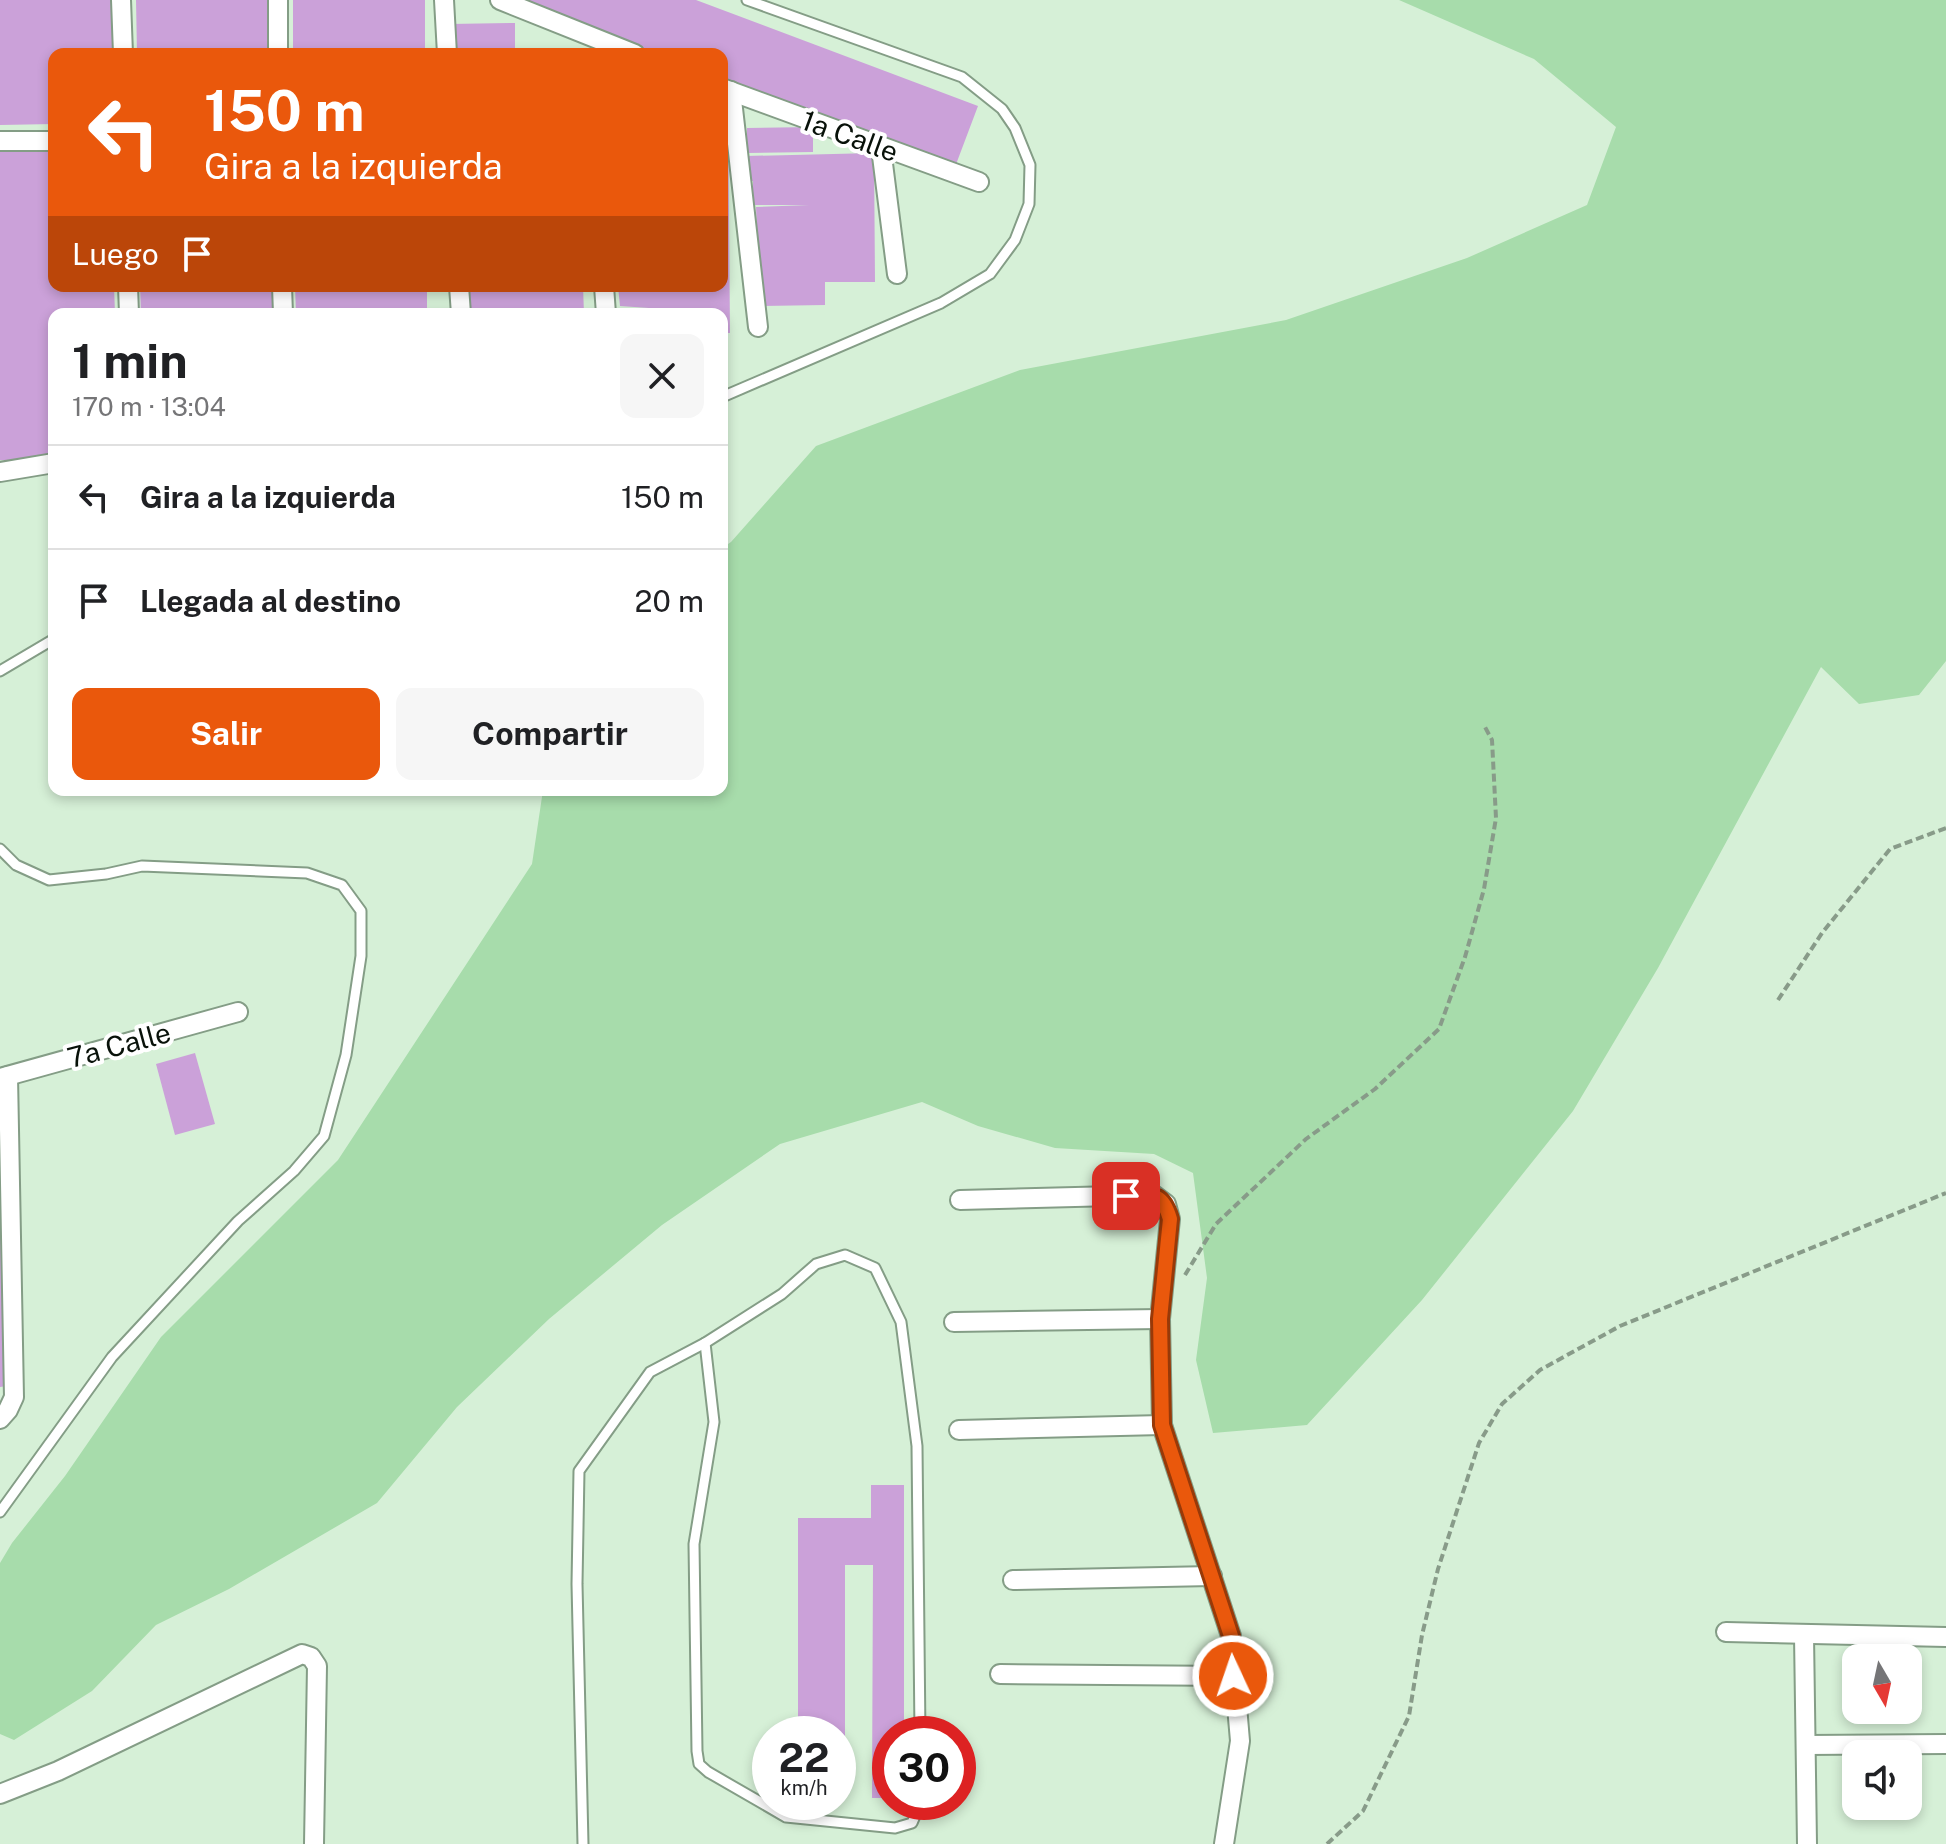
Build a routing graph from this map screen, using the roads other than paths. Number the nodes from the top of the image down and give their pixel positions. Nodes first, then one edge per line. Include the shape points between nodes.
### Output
1 (121, 0) edge
2 (278, 0) edge
3 (444, 0) edge
4 (500, 0) edge
5 (747, 0) edge
6 (587, 44) edge
7 (123, 48) edge
8 (278, 48) edge
9 (447, 48) edge
10 (728, 90) edge
11 (728, 98) edge
12 (0, 141) edge
13 (48, 141) edge
14 (881, 148) junction
15 (979, 182) dead end
16 (897, 274) dead end
17 (758, 327) dead end
18 (728, 394) edge
19 (48, 464) edge
20 (0, 472) edge
21 (48, 643) edge
22 (0, 671) edge
23 (0, 849) edge
24 (238, 1012) dead end
25 (4, 1077) edge
26 (960, 1200) dead end
27 (1160, 1319) junction
28 (954, 1322) dead end
29 (705, 1343) junction
30 (2, 1417) edge
31 (1162, 1425) junction
32 (959, 1430) dead end
33 (0, 1512) edge
34 (1212, 1576) junction
35 (1013, 1580) dead end
36 (1726, 1632) dead end
37 (1804, 1635) junction
38 (1946, 1637) edge
39 (1000, 1674) dead end
40 (1233, 1676) junction
41 (920, 1716) edge
42 (1946, 1744) edge
43 (1806, 1745) junction
44 (0, 1794) edge
45 (913, 1820) edge
46 (314, 1844) edge
47 (583, 1844) edge
48 (1224, 1844) edge
49 (1807, 1844) edge

1 - 7 street
2 - 8 street
3 - 9 street
4 - 6 street
5 - 18 lane via 962,77 1002,109 1015,128 1030,165 1029,204 1015,240 990,274 941,303
10 - 14 street, 1a Calle
11 - 17 street
12 - 13 street
14 - 15 street, 1a Calle
14 - 16 street
19 - 20 street
21 - 22 lane
23 - 33 lane via 16,865 49,880 142,866 307,873 342,885 361,911 361,956 346,1055 324,1136 112,1357
24 - 25 street, 7a Calle
25 - 30 street via 14,1397
26 - 27 street via 1154,1195 1166,1204 1170,1219
27 - 28 street
27 - 31 street
29 - 41 lane via 782,1294 816,1264 845,1255 875,1268 901,1322 917,1446
29 - 45 lane via 714,1422 694,1544 699,1764 786,1817 895,1828
29 - 47 lane via 650,1372 579,1471
31 - 32 street
31 - 34 street
34 - 35 street
34 - 40 street via 1231,1636
36 - 37 street
37 - 38 street
37 - 43 street
39 - 40 street
40 - 48 street via 1240,1741
42 - 43 street
43 - 49 street
44 - 46 street via 302,1654 317,1666

